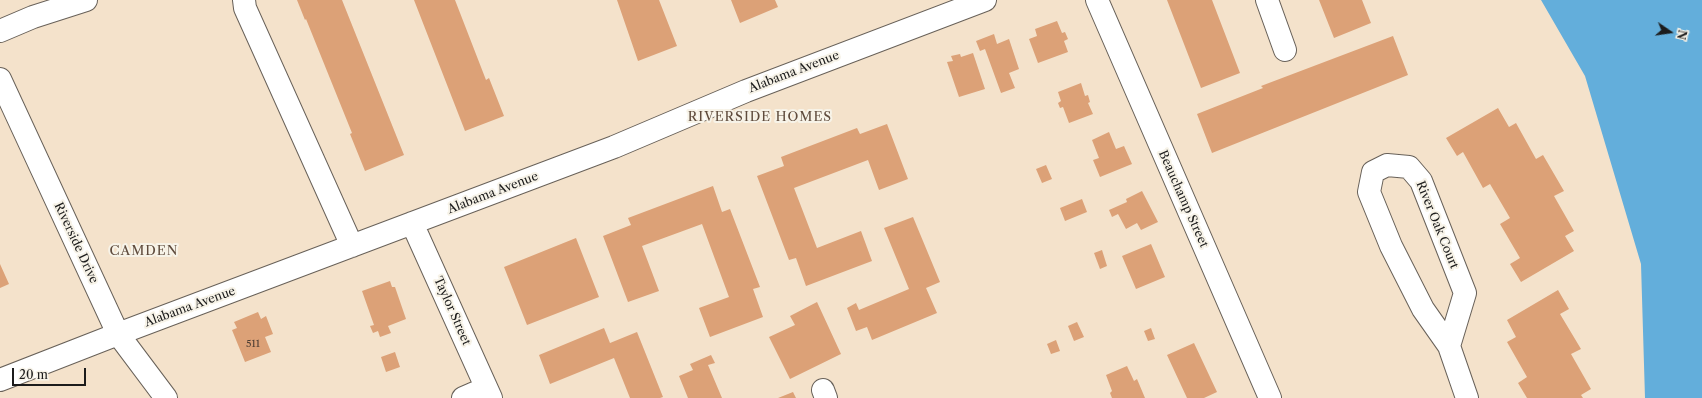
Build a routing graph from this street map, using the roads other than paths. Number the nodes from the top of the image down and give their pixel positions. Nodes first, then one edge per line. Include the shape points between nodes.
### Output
1 (86, 0) edge
2 (244, 0) edge
3 (985, 0) edge
4 (1097, 0) edge
5 (1267, 0) edge
6 (0, 31) edge
7 (1285, 50) dead end
8 (0, 79) edge
9 (412, 223) junction
10 (352, 246) junction
11 (118, 334) junction
12 (1448, 346) junction
13 (0, 380) edge
14 (488, 393) edge
15 (166, 398) edge
16 (463, 398) edge
17 (1270, 398) edge
18 (1467, 398) edge

1 - 6 street
2 - 10 street via 245,8
3 - 9 street, Alabama Avenue via 746,91 614,147
4 - 17 street, Beauchamp Street
5 - 7 street
8 - 11 street, Riverside Drive
9 - 10 street, Alabama Avenue
9 - 14 street, Taylor Street
10 - 11 street, Alabama Avenue
11 - 13 street, Alabama Avenue
11 - 15 street, Riverside Drive
12 - 12 street, River Oak Court via 1423,309 1391,246 1369,192 1373,172 1387,165 1408,167 1421,180 1465,293
12 - 18 street, River Oak Court
14 - 16 street

